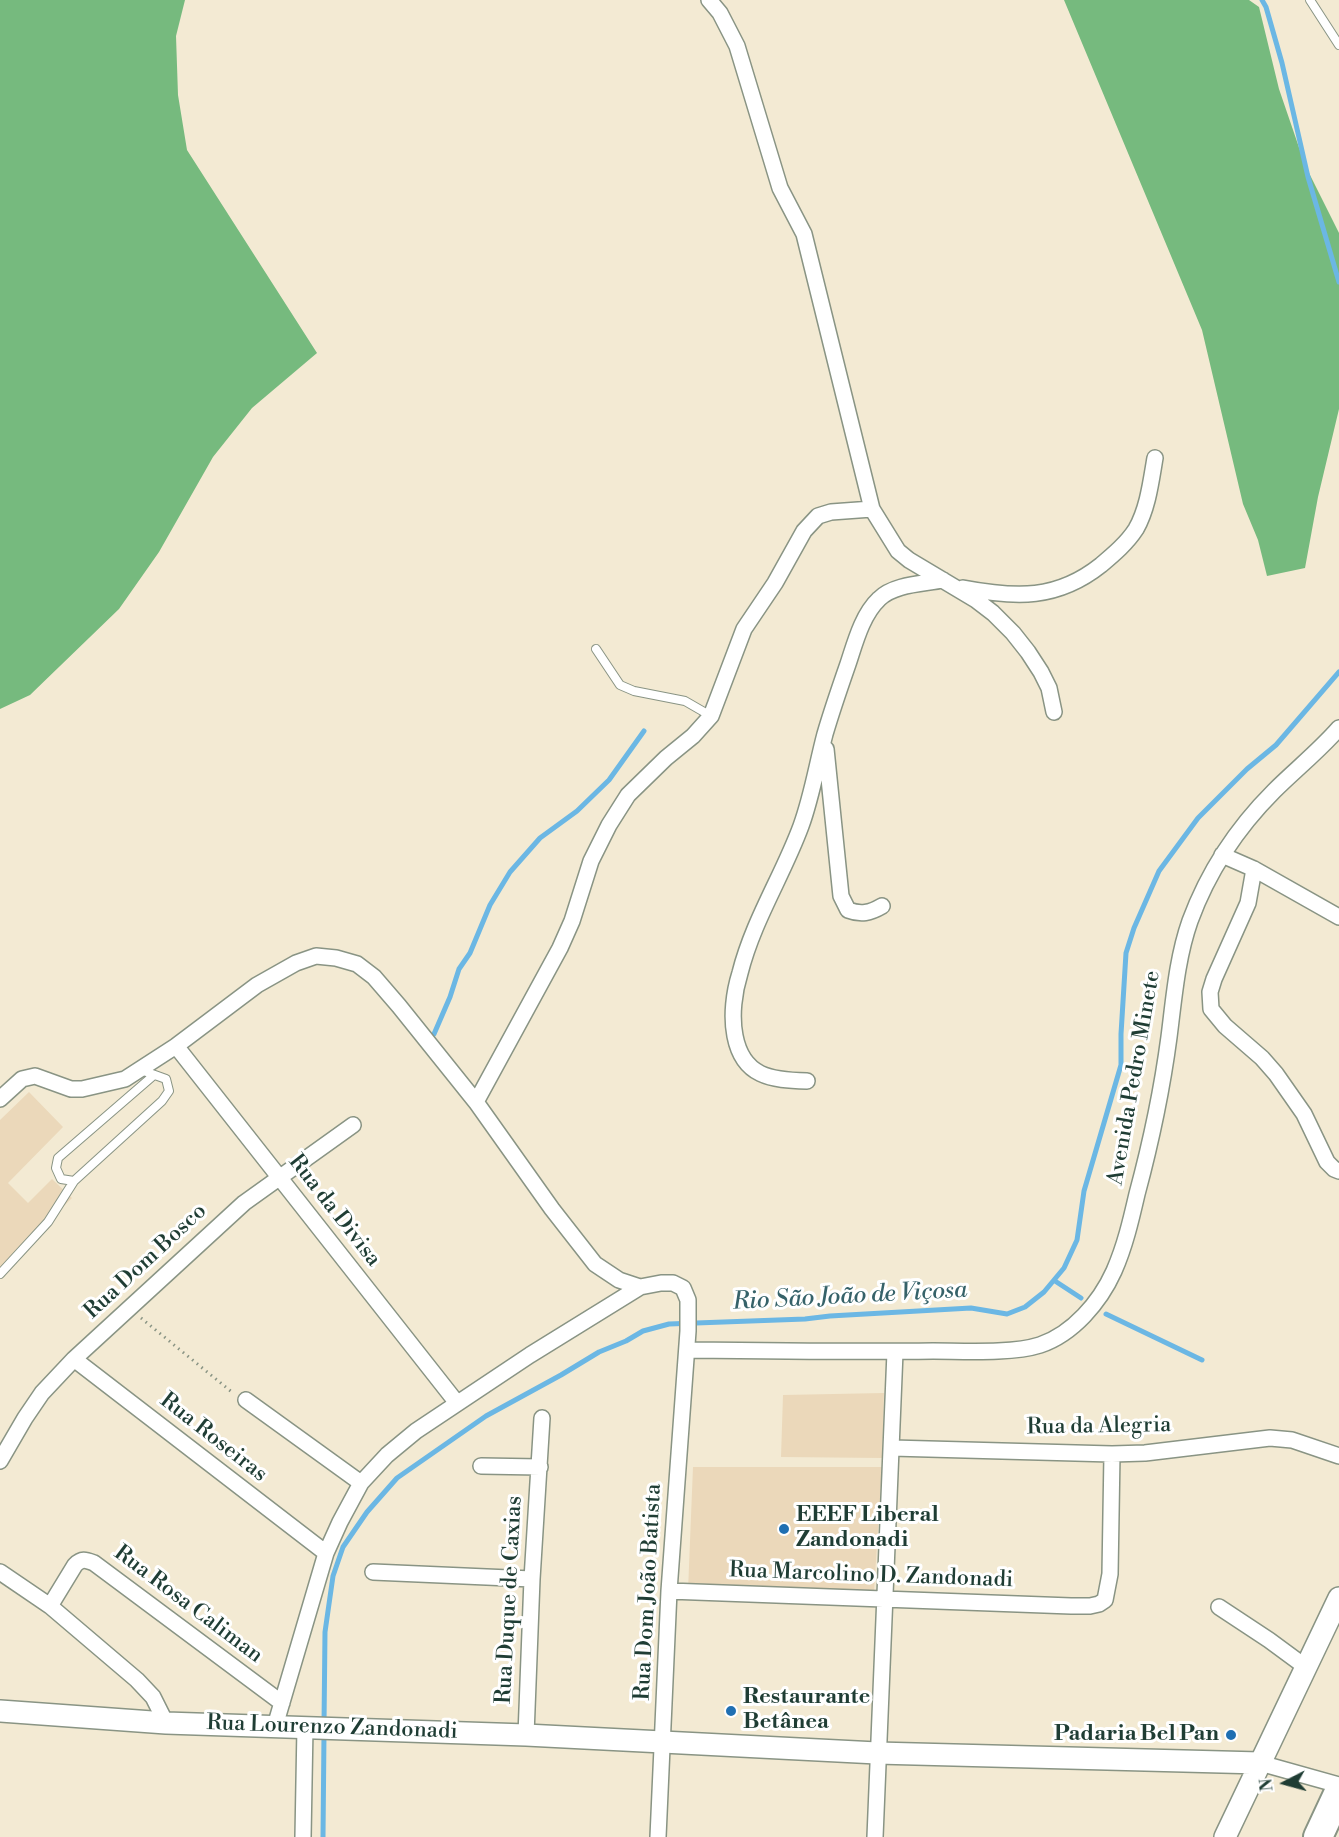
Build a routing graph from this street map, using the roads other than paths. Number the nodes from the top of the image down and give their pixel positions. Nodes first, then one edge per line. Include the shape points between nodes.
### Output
1 (709, 0) edge
2 (1310, 0) edge
3 (1339, 45) edge
4 (1155, 458) dead end
5 (872, 509) junction
6 (948, 583) junction
7 (596, 649) dead end
8 (1054, 712) dead end
9 (711, 716) junction
10 (1339, 728) edge
11 (825, 735) junction
12 (1222, 855) junction
13 (1254, 869) junction
14 (882, 906) dead end
15 (1339, 917) edge
16 (176, 1046) junction
17 (148, 1072) junction
18 (807, 1081) dead end
19 (0, 1099) edge
20 (476, 1102) junction
21 (352, 1125) dead end
22 (1339, 1171) edge
23 (278, 1177) junction
24 (74, 1181) junction
25 (0, 1274) edge
26 (640, 1287) junction
27 (687, 1350) junction
28 (896, 1352) junction
29 (74, 1359) junction
30 (240, 1396) road end
31 (457, 1403) junction
32 (542, 1418) dead end
33 (892, 1448) junction
34 (1112, 1454) junction
35 (1339, 1455) edge
36 (0, 1461) edge
37 (481, 1466) dead end
38 (540, 1467) junction
39 (361, 1484) junction
40 (326, 1553) junction
41 (0, 1572) edge
42 (373, 1572) dead end
43 (532, 1579) junction
44 (669, 1591) junction
45 (885, 1598) junction
46 (1339, 1598) edge
47 (50, 1606) junction
48 (1219, 1607) dead end
49 (1307, 1668) junction
50 (282, 1703) junction
51 (0, 1711) edge
52 (166, 1723) junction
53 (275, 1726) junction
54 (312, 1727) junction
55 (526, 1735) junction
56 (663, 1741) junction
57 (877, 1753) junction
58 (1260, 1763) junction
59 (1339, 1785) edge
60 (1339, 1792) edge
61 (303, 1837) edge
62 (658, 1837) edge
63 (875, 1837) edge
64 (1225, 1837) edge
65 (1318, 1837) edge

1 - 5 street via 737,46 780,188 804,234
2 - 3 lane
4 - 6 street via 1137,527 1113,555 1086,575 1060,589 1039,594 996,594
5 - 6 street via 898,551
5 - 9 street via 818,516 804,531 744,629
6 - 8 street via 993,613 1028,652 1049,688
6 - 11 street via 900,588 878,600 856,641
7 - 9 lane via 620,685 685,701
9 - 20 street via 628,795 609,825 591,861 560,948
10 - 12 street, Avenida Pedro Minete via 1272,793
11 - 14 street via 841,896 848,910 854,912 869,912
11 - 18 street via 802,823 740,972 733,1019 738,1048 747,1064 771,1078
12 - 13 street
12 - 28 street, Avenida Pedro Minete via 1197,904 1182,948 1160,1093 1143,1173 1126,1237 1100,1294 1065,1333 1039,1345
13 - 15 street
13 - 22 street via 1248,903 1210,992 1211,1009 1276,1074 1308,1121 1327,1161
16 - 17 street
16 - 20 street via 257,985 296,963 316,956 336,958 357,964 374,977
16 - 23 street, Rua da Divisa
17 - 19 street via 82,1089 34,1076 22,1079
17 - 24 lane via 58,1158 56,1168 62,1179
17 - 24 lane via 166,1078 169,1091
20 - 26 street via 595,1264
21 - 23 street, Rua Dom Bosco
23 - 29 street, Rua Dom Bosco via 243,1203
23 - 31 street, Rua da Divisa
24 - 25 lane via 48,1222
26 - 27 street, Rua Dom João Batista via 661,1283 683,1288 688,1300
26 - 31 street
27 - 28 street, Avenida Pedro Minete
27 - 44 street, Rua Dom João Batista
28 - 33 street
29 - 36 street, Rua Dom Bosco via 42,1393
29 - 40 street, Rua Roseiras
30 - 39 street
31 - 39 street via 387,1455
32 - 38 street, Rua Duque de Caxias
33 - 34 street, Rua da Alegria
33 - 45 street
34 - 35 street, Rua da Alegria via 1270,1438 1292,1440
34 - 45 street, Rua Marcolino D. Zandonadi via 1108,1592 1099,1604
37 - 38 street, Rua Duque de Caxias
38 - 43 street, Rua Duque de Caxias
39 - 40 street
40 - 50 street
41 - 47 street
42 - 43 street
43 - 55 street, Rua Duque de Caxias
44 - 45 street, Rua Marcolino D. Zandonadi
44 - 56 street, Rua Dom João Batista
45 - 57 street
46 - 49 street
47 - 50 street, Rua Rosa Caliman via 75,1565 85,1559
47 - 52 street via 137,1680 153,1697
48 - 49 street
49 - 58 street
50 - 53 street
51 - 52 street, Rua Lourenzo Zandonadi
52 - 53 street, Rua Lourenzo Zandonadi
53 - 54 street, Rua Lourenzo Zandonadi
54 - 55 street, Rua Lourenzo Zandonadi
54 - 61 street
55 - 56 street, Rua Lourenzo Zandonadi
56 - 57 street, Rua Lourenzo Zandonadi
56 - 62 street, Rua Dom João Batista
57 - 58 street, Rua Lourenzo Zandonadi
57 - 63 street
58 - 59 street
58 - 64 street
60 - 65 highway

